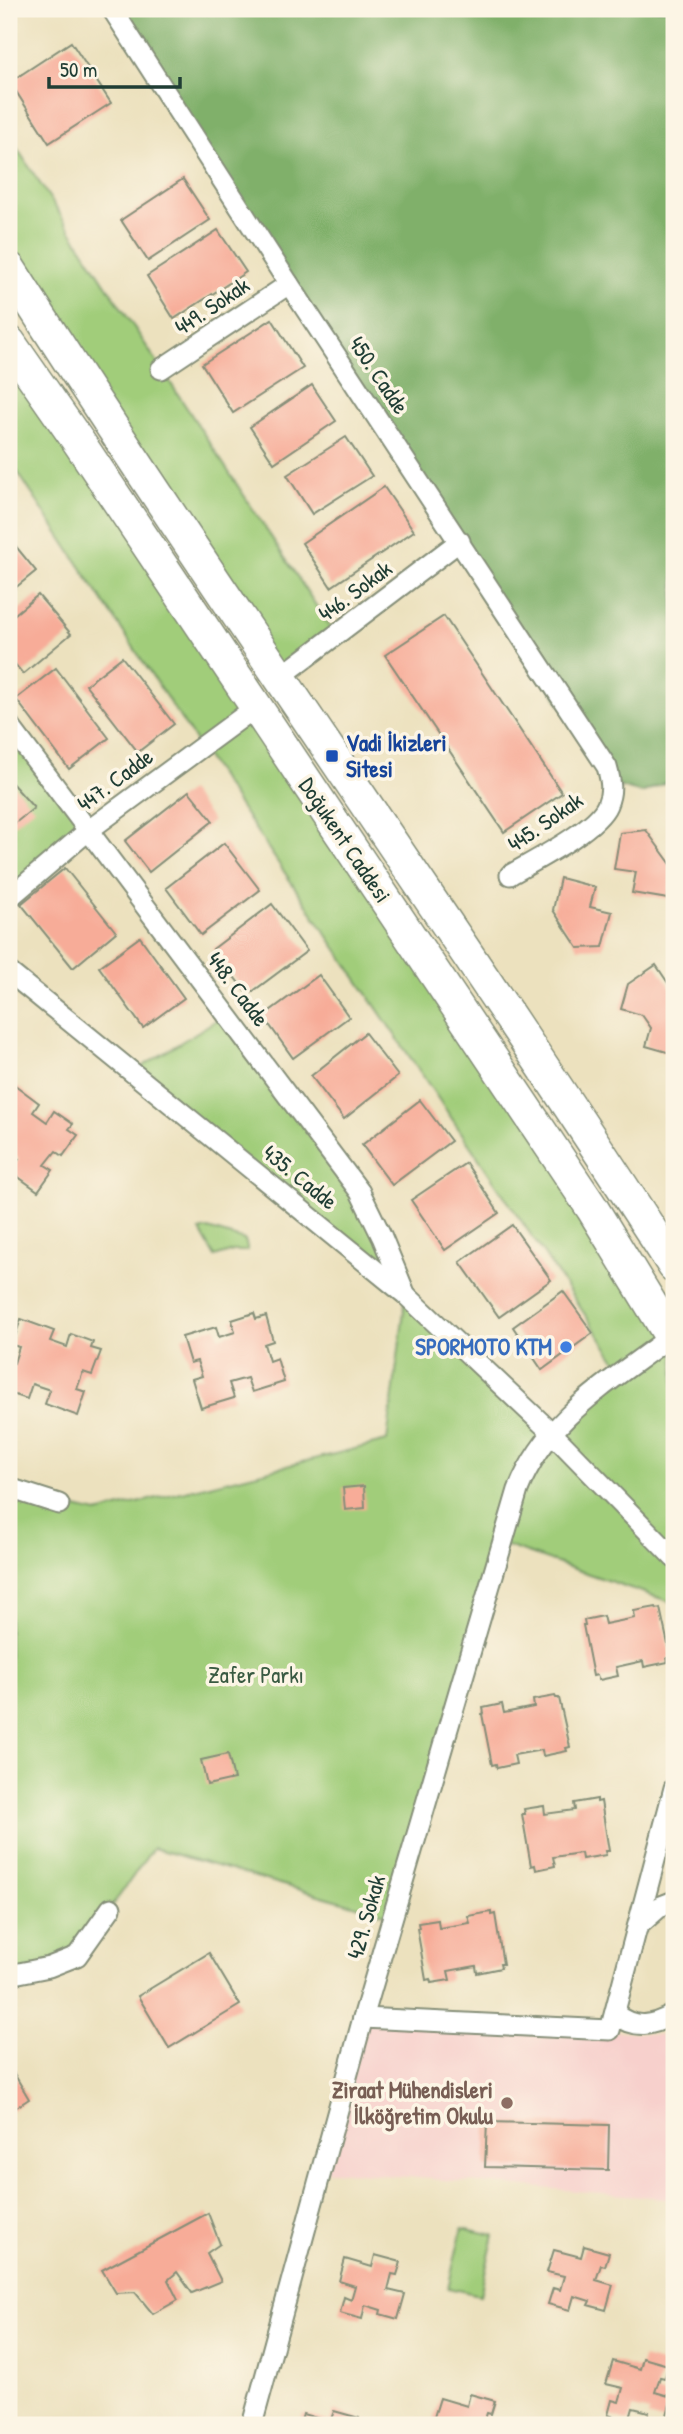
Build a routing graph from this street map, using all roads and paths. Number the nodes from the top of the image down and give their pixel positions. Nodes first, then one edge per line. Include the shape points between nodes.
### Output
1 (112, 9) edge
2 (9, 268) edge
3 (289, 284) junction
4 (9, 342) edge
5 (161, 369) dead end
6 (460, 541) junction
7 (279, 678) junction
8 (256, 706) junction
9 (9, 725) edge
10 (607, 767) joint
11 (89, 830) junction
12 (510, 876) dead end
13 (9, 898) edge
14 (9, 972) edge
15 (674, 1266) edge
16 (406, 1295) junction
17 (672, 1339) edge
18 (551, 1432) junction
19 (9, 1488) edge
20 (59, 1504) dead end
21 (674, 1558) edge
22 (674, 1788) edge
23 (662, 1833) junction
24 (674, 1854) edge
25 (674, 1901) edge
26 (111, 1908) dead end
27 (638, 1926) junction
28 (9, 1975) edge
29 (615, 2014) junction
30 (674, 2014) edge
31 (363, 2018) junction
32 (253, 2425) edge

1 - 3 street, 450. Cadde
2 - 7 main road, Doğukent Caddesi
3 - 5 street, 449. Sokak
3 - 6 street, 450. Cadde
4 - 8 main road, Doğukent Caddesi
6 - 7 street, 446. Sokak
6 - 10 street, 450. Cadde
7 - 15 main road, Doğukent Caddesi via 470,956
8 - 11 street, 447. Cadde
8 - 17 main road, Doğukent Caddesi via 592,1208
9 - 11 street, 448. Cadde
10 - 12 street, 445. Sokak via 612,785 607,807 583,831
11 - 13 street, 447. Cadde
11 - 16 street, 448. Cadde via 360,1192
14 - 16 street, 435. Cadde
16 - 18 street, 435. Cadde
17 - 18 street, 429. Sokak via 576,1407
18 - 21 street, 435. Cadde
18 - 31 street, 429. Sokak via 529,1465 514,1503
19 - 20 street
22 - 23 street
23 - 24 street
23 - 27 street
25 - 27 street via 660,1906
26 - 28 street via 77,1956
27 - 29 street
29 - 30 street via 639,2026 656,2024
29 - 31 street via 610,2030
31 - 32 street, 429. Sokak

